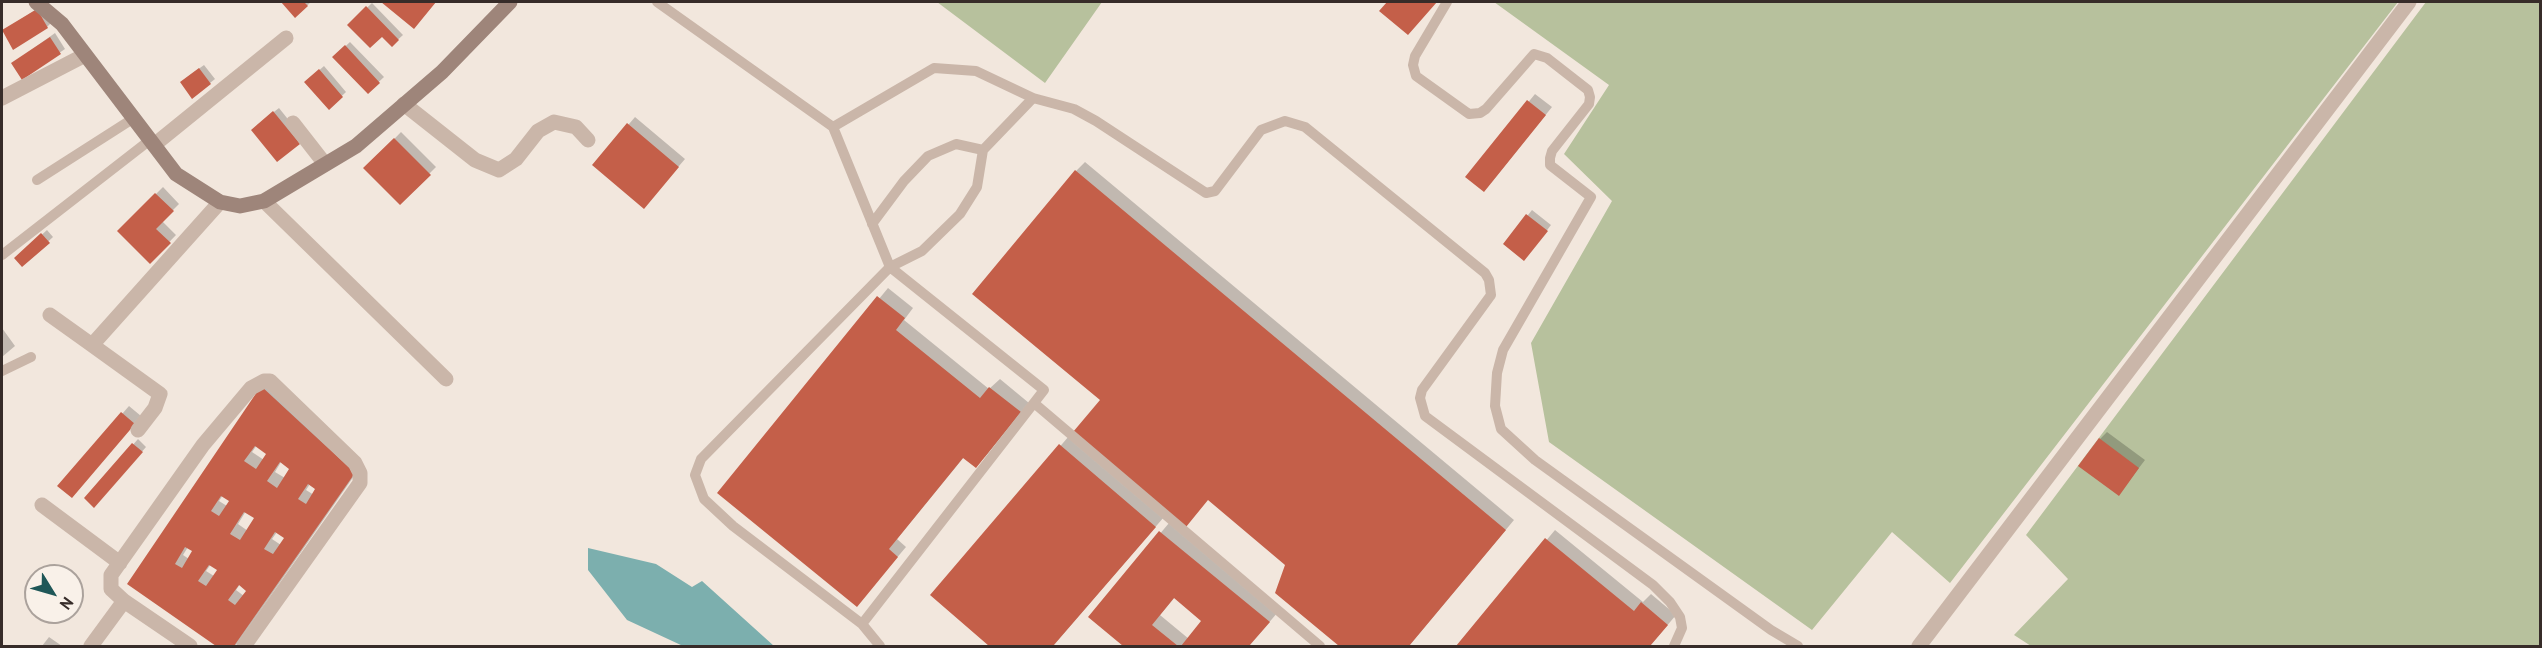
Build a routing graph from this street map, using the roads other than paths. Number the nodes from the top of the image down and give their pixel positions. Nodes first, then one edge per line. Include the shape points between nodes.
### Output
1 (36, 2) edge
2 (510, 2) edge
3 (657, 2) edge
4 (1447, 2) edge
5 (2409, 2) edge
6 (286, 38) dead end
7 (85, 55) junction
8 (2, 98) edge
9 (1033, 99) junction
10 (404, 104) junction
11 (134, 118) junction
12 (293, 123) dead end
13 (832, 127) junction
14 (588, 140) dead end
15 (152, 142) junction
16 (983, 150) junction
17 (325, 164) junction
18 (37, 180) dead end
19 (264, 201) junction
20 (220, 202) junction
21 (872, 224) junction
22 (2, 255) edge
23 (891, 267) junction
24 (50, 315) dead end
25 (92, 345) junction
26 (31, 357) dead end
27 (2, 371) edge
28 (446, 379) dead end
29 (1034, 403) junction
30 (138, 430) dead end
31 (42, 505) dead end
32 (120, 563) junction
33 (124, 601) junction
34 (862, 624) junction
35 (91, 646) edge
36 (190, 646) edge
37 (244, 646) edge
38 (880, 646) edge
39 (1320, 646) edge
40 (1674, 646) edge
41 (1798, 646) edge
42 (1919, 646) edge

1 - 7 street via 62,24
2 - 10 street via 442,72
3 - 13 lane
4 - 41 lane via 1413,64 1416,75 1469,114 1486,109 1534,54 1548,58 1588,90 1590,97 1589,104 1552,151 1550,165 1591,197 1503,350 1495,406 1501,429 1535,460
5 - 42 street
6 - 15 street
7 - 8 street
7 - 11 street
9 - 13 lane via 976,71 934,68
9 - 16 lane
9 - 40 lane via 1074,109 1206,193 1215,191 1262,130 1285,122 1305,127 1485,273 1491,295 1422,390 1425,416 1653,585 1680,617 1682,628
10 - 14 street via 475,160 499,170 516,159 538,131 554,122 576,127
10 - 17 street via 356,146
11 - 15 street
11 - 18 lane
12 - 17 street
13 - 21 lane
15 - 20 street via 176,174
15 - 22 lane
16 - 21 lane via 956,144 928,156
16 - 23 lane via 977,187 960,214 922,251
17 - 19 street
19 - 20 street via 240,206
19 - 28 street
20 - 25 street
21 - 23 lane
23 - 29 lane via 1044,390
23 - 34 lane via 701,459 695,476 704,499 733,526
24 - 25 street
25 - 30 street via 160,394 155,408
26 - 27 lane
29 - 34 lane
29 - 39 lane
31 - 32 street
32 - 33 street via 111,575 111,588
32 - 37 street via 203,445 251,388 270,381 354,463 360,483
33 - 35 street
33 - 36 street
34 - 38 lane

